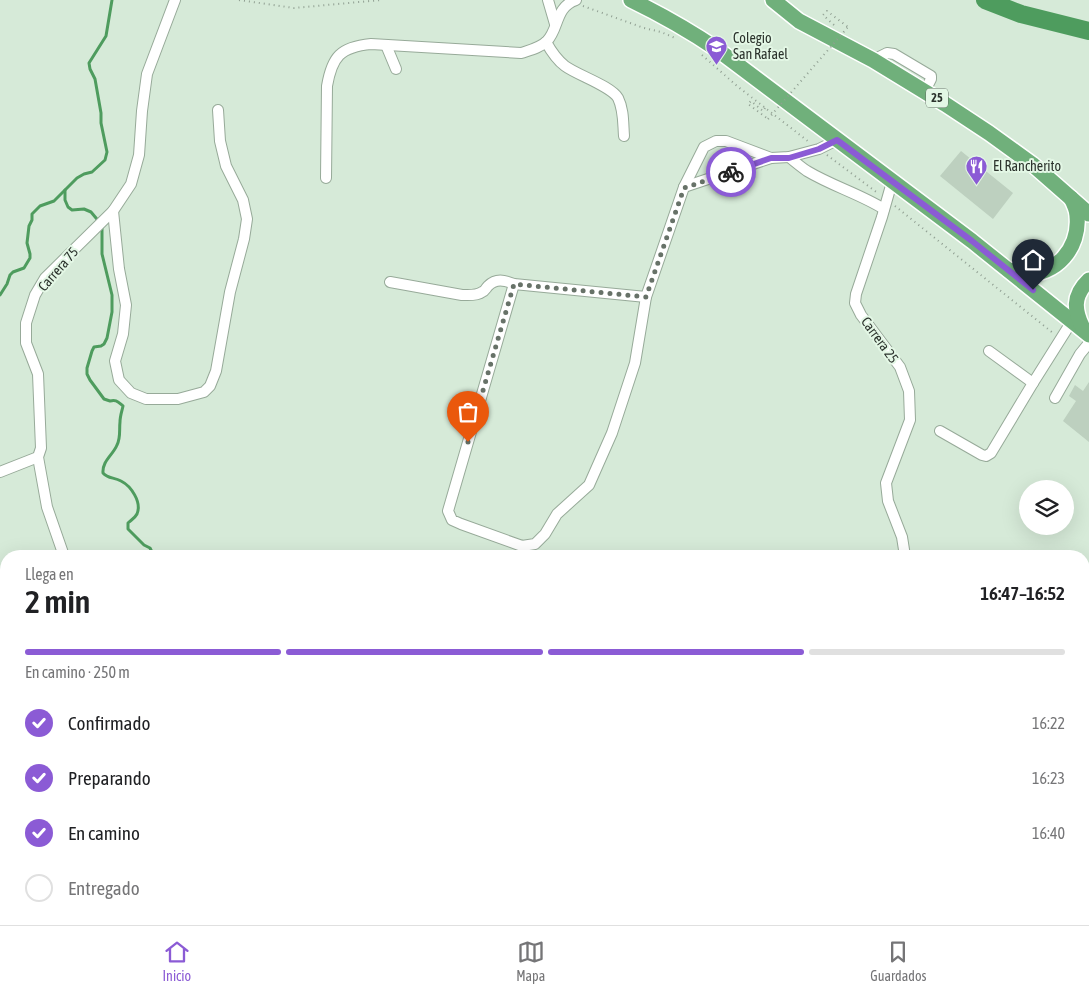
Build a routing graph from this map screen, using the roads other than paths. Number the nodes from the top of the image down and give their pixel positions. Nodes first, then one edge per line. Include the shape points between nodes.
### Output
1 (175, 0) edge
2 (548, 0) edge
3 (631, 0) edge
4 (773, 0) edge
5 (574, 1) edge
6 (555, 24) junction
7 (546, 42) junction
8 (386, 45) junction
9 (396, 69) dead end
10 (218, 110) dead end
11 (624, 136) dead end
12 (837, 140) junction
13 (771, 158) junction
14 (789, 158) junction
15 (326, 178) dead end
16 (892, 182) junction
17 (684, 188) junction
18 (1071, 198) junction
19 (886, 204) junction
20 (113, 211) junction
21 (1089, 214) edge
22 (1007, 269) junction
23 (1089, 280) edge
24 (390, 282) dead end
25 (514, 284) junction
26 (646, 297) junction
27 (1072, 321) junction
28 (1087, 336) edge
29 (989, 350) dead end
30 (1032, 383) junction
31 (1055, 398) dead end
32 (940, 431) dead end
33 (38, 457) junction
34 (0, 472) edge
35 (62, 550) edge
36 (903, 550) edge

1 - 20 street, Carrera 75 via 147,74 139,156 131,184
2 - 6 street
3 - 12 highway via 658,12 718,50
4 - 18 highway, 25 via 799,21 873,60 989,133
5 - 6 street via 563,9
6 - 7 street via 552,36
7 - 8 street via 521,53
7 - 11 street via 565,66 617,97
8 - 9 street
8 - 15 street via 358,45 344,51 330,71
10 - 20 street via 226,166 243,200 247,219 216,372 204,392 178,399 146,399 131,393 119,380 115,361 123,334 126,305
12 - 14 street
12 - 16 highway
13 - 14 street
13 - 17 street
13 - 17 street via 726,141 716,141 704,147
14 - 19 street via 814,175 872,202
16 - 19 street, Carrera 25
16 - 22 highway
17 - 26 street
18 - 21 highway, 25
18 - 22 highway via 1077,215 1077,233 1070,250 1059,263 1043,271 1025,274
19 - 36 street, Carrera 25 via 855,303 900,367 909,391 910,420 886,483 888,501 902,537
20 - 33 street, Carrera 75 via 45,278 35,295 26,323 26,343 38,374 41,448
22 - 27 highway
23 - 28 highway via 1076,303 1077,316
24 - 25 street via 462,295 482,292 497,280
25 - 26 street
25 - 26 street via 448,512 452,520 522,546 535,544 557,514 589,485 612,433 635,363
27 - 28 highway
27 - 30 street
28 - 31 street
29 - 30 street
30 - 32 street via 991,453 986,456
33 - 34 street
33 - 35 street, Carrera 75 via 47,507

